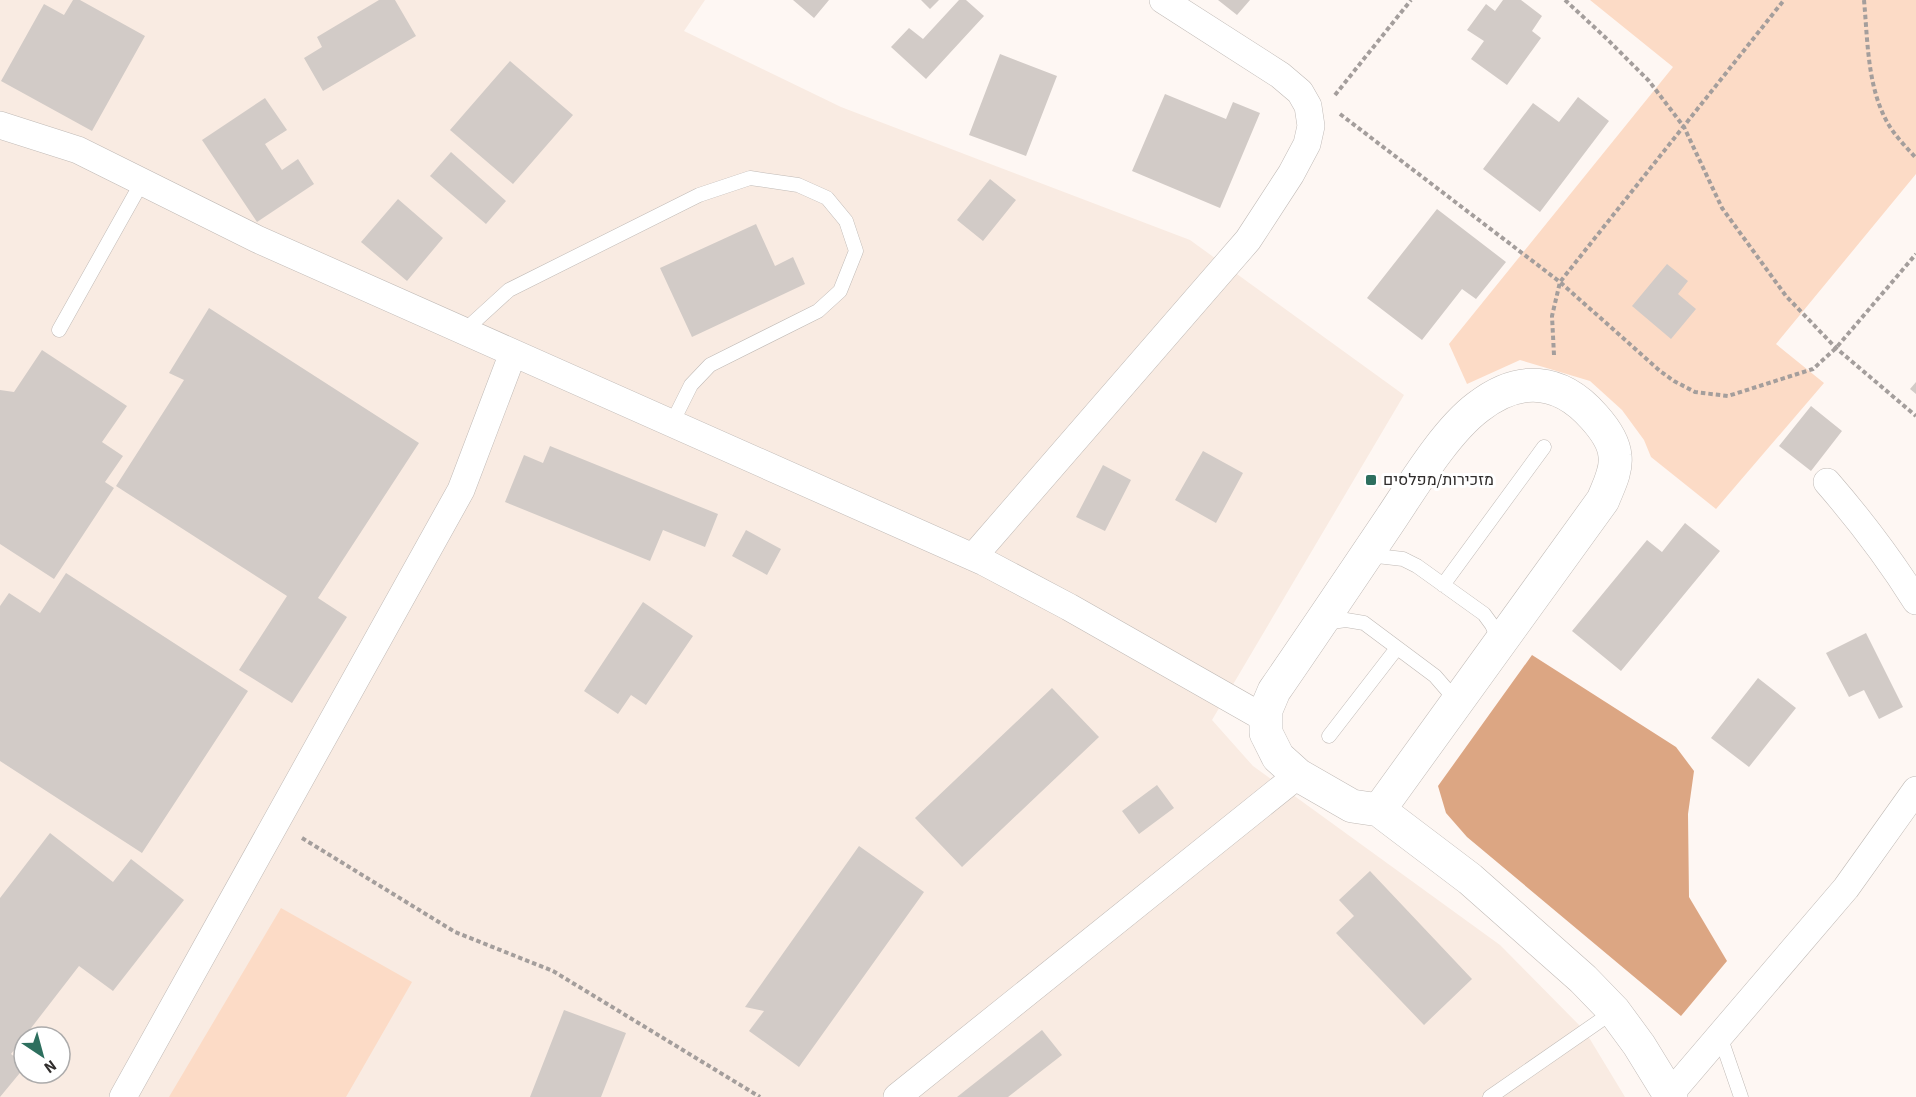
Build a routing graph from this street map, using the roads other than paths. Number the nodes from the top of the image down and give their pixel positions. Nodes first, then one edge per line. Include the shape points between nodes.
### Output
1 (1163, 0) edge
2 (0, 124) edge
3 (142, 182) junction
4 (59, 330) dead end
5 (464, 331) junction
6 (513, 353) junction
7 (672, 423) junction
8 (1544, 447) dead end
9 (1827, 482) dead end
10 (1367, 555) junction
11 (973, 556) junction
12 (1443, 585) junction
13 (1916, 601) edge
14 (1320, 623) junction
15 (1499, 643) junction
16 (1397, 648) junction
17 (1453, 708) junction
18 (1266, 718) junction
19 (1329, 736) dead end
20 (1298, 775) junction
21 (1916, 790) edge
22 (1379, 810) junction
23 (1614, 1011) junction
24 (1720, 1036) junction
25 (1670, 1096) edge
26 (123, 1097) edge
27 (897, 1097) edge
28 (1490, 1097) edge
29 (1741, 1097) edge

1 - 11 street via 1281,75 1300,92 1308,106 1311,126 1307,144 1248,240
2 - 3 street via 78,150
3 - 4 lane
3 - 5 street via 257,239
5 - 6 street
5 - 7 lane via 509,290 699,195 750,178 798,185 827,198 846,220 856,251 840,291 818,311 710,365 691,385
6 - 7 street
6 - 26 street via 461,490
7 - 11 street
8 - 12 lane
9 - 13 street via 1864,525
10 - 12 lane via 1403,559
10 - 14 street
10 - 15 street via 1423,470 1477,407 1504,391 1532,384 1569,393 1586,407 1609,438 1616,456 1612,478 1603,500
11 - 18 street
12 - 15 lane via 1484,614
14 - 16 lane via 1364,623
14 - 18 street via 1274,691
15 - 17 street
16 - 17 lane via 1435,676 1448,692
16 - 19 lane
17 - 22 street
18 - 20 street via 1266,733 1278,757
20 - 22 street via 1352,806
20 - 27 street
21 - 24 street via 1846,888
22 - 23 street via 1470,879
23 - 25 street
23 - 28 lane
24 - 25 street
24 - 29 lane

